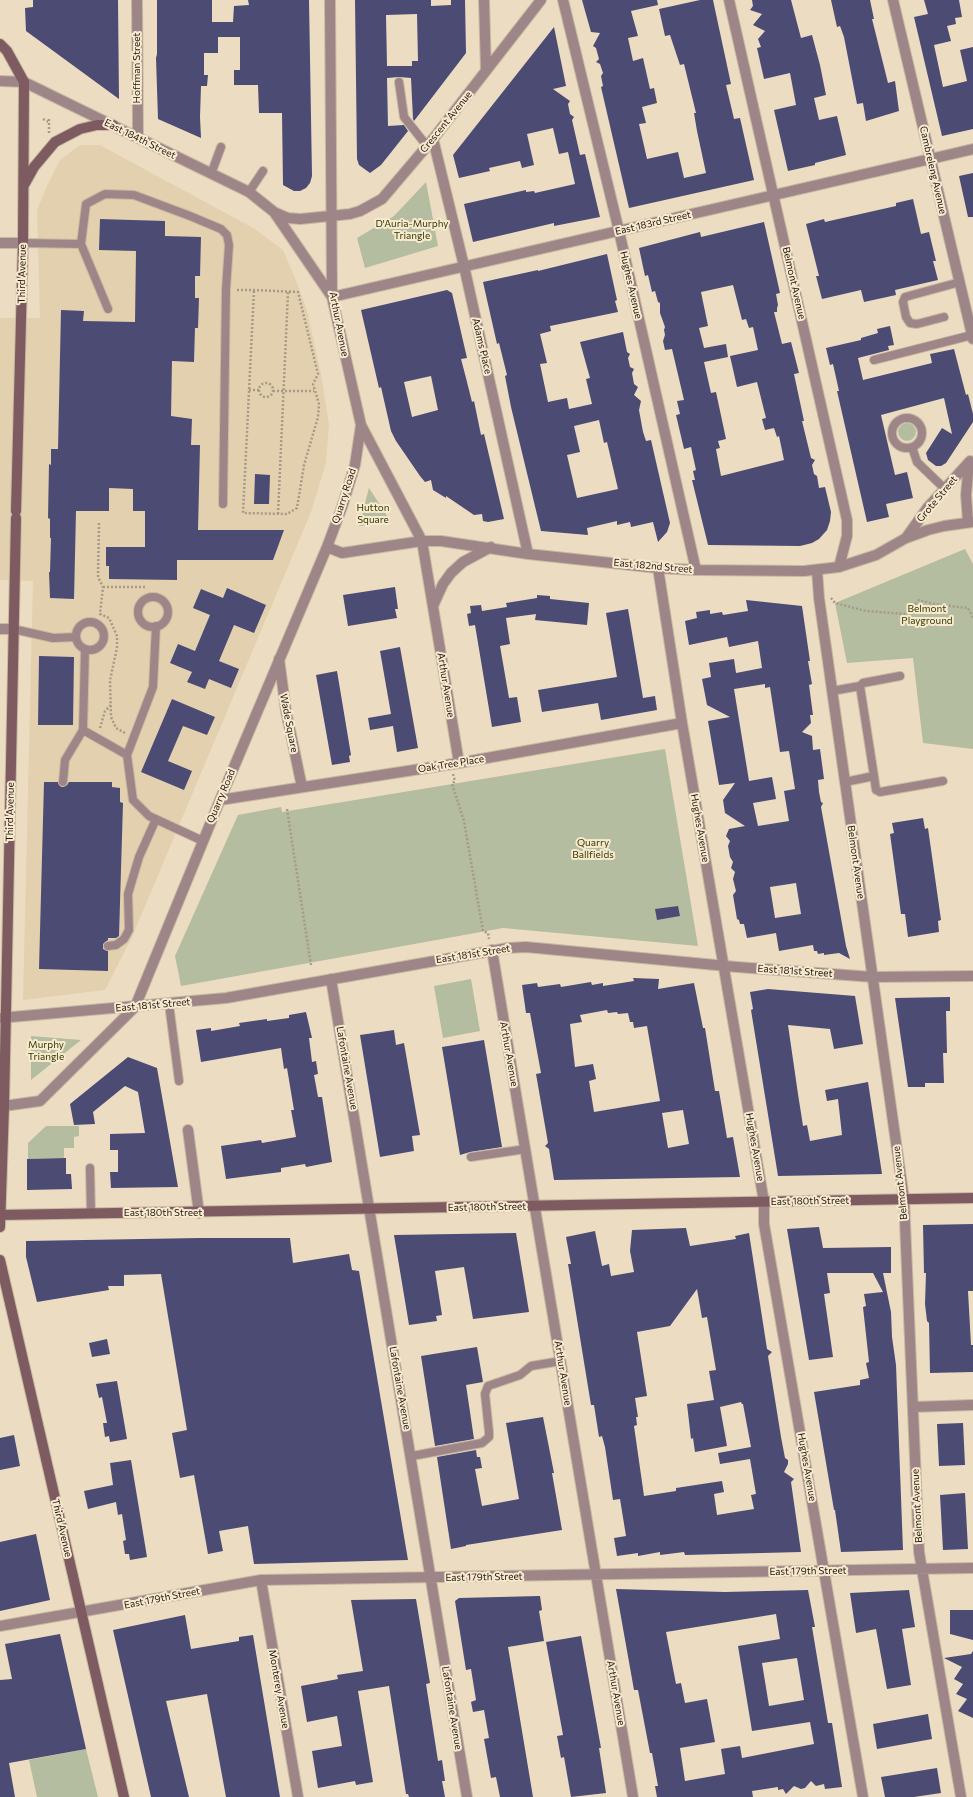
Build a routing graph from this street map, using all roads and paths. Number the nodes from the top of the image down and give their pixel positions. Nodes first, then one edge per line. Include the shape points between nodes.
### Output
1 (137, 0) edge
2 (330, 0) edge
3 (484, 0) edge
4 (541, 0) edge
5 (563, 0) edge
6 (729, 0) edge
7 (893, 0) edge
8 (0, 44) edge
9 (486, 71) junction
10 (0, 82) edge
11 (24, 82) junction
12 (399, 82) dead end
13 (49, 117) dead end
14 (43, 120) dead end
15 (49, 122) junction
16 (113, 125) junction
17 (138, 137) junction
18 (48, 138) dead end
19 (430, 142) junction
20 (220, 147) dead end
21 (973, 149) edge
22 (931, 158) junction
23 (263, 171) dead end
24 (211, 174) junction
25 (23, 186) junction
26 (249, 192) junction
27 (774, 195) junction
28 (274, 212) junction
29 (333, 215) junction
30 (619, 231) junction
31 (0, 243) edge
32 (23, 243) junction
33 (81, 244) junction
34 (464, 266) junction
35 (960, 282) junction
36 (226, 289) junction
37 (254, 290) junction
38 (288, 292) junction
39 (332, 297) junction
40 (108, 309) dead end
41 (944, 317) dead end
42 (973, 337) edge
43 (874, 360) dead end
44 (249, 390) junction
45 (259, 390) junction
46 (273, 391) junction
47 (283, 391) junction
48 (314, 392) junction
49 (361, 425) junction
50 (912, 447) dead end
51 (971, 459) edge
52 (945, 489) junction
53 (223, 504) dead end
54 (278, 514) junction
55 (971, 522) edge
56 (99, 523) dead end
57 (906, 538) junction
58 (422, 541) junction
59 (327, 547) junction
60 (492, 547) junction
61 (528, 554) junction
62 (839, 567) junction
63 (658, 568) junction
64 (696, 570) junction
65 (818, 570) junction
66 (103, 587) junction
67 (145, 587) dead end
68 (831, 598) dead end
69 (433, 606) junction
70 (973, 618) edge
71 (156, 626) dead end
72 (0, 629) edge
73 (13, 629) junction
74 (76, 637) junction
75 (85, 649) junction
76 (279, 659) junction
77 (900, 676) dead end
78 (860, 686) junction
79 (832, 691) junction
80 (111, 705) junction
81 (682, 723) junction
82 (100, 728) dead end
83 (83, 730) junction
84 (126, 733) dead end
85 (127, 755) junction
86 (455, 763) junction
87 (874, 776) junction
88 (943, 781) dead end
89 (63, 782) dead end
90 (845, 782) junction
91 (302, 787) junction
92 (220, 800) junction
93 (287, 809) dead end
94 (156, 819) junction
95 (203, 841) junction
96 (108, 946) dead end
97 (492, 950) junction
98 (311, 965) dead end
99 (724, 965) junction
100 (973, 976) edge
101 (873, 977) junction
102 (331, 979) junction
103 (169, 1004) junction
104 (135, 1007) junction
105 (3, 1018) edge
106 (179, 1081) dead end
107 (4, 1106) junction
108 (188, 1130) dead end
109 (526, 1149) junction
110 (471, 1157) dead end
111 (90, 1168) dead end
112 (973, 1198) edge
113 (904, 1199) junction
114 (764, 1202) junction
115 (535, 1206) junction
116 (370, 1209) junction
117 (200, 1213) junction
118 (91, 1214) junction
119 (1, 1215) edge
120 (0, 1227) edge
121 (0, 1260) edge
122 (561, 1361) junction
123 (973, 1405) edge
124 (913, 1407) junction
125 (412, 1456) junction
126 (973, 1568) edge
127 (922, 1569) junction
128 (825, 1571) junction
129 (595, 1574) junction
130 (431, 1577) junction
131 (261, 1580) junction
132 (81, 1612) junction
133 (0, 1626) edge
134 (124, 1797) edge
135 (298, 1797) edge
136 (467, 1797) edge
137 (633, 1797) edge
138 (864, 1797) edge
139 (961, 1797) edge

1 - 17 street, Hoffman Street
2 - 29 street, Arthur Avenue
3 - 9 street
4 - 9 street, Crescent Avenue
5 - 30 street, Hughes Avenue
6 - 27 street, Belmont Avenue
7 - 22 street, Cambreleng Avenue
8 - 11 main road, Third Avenue via 7,51
9 - 19 street, Crescent Avenue
10 - 11 street, East 184th Street
11 - 16 street, East 184th Street
11 - 25 main road, Third Avenue
12 - 19 lane via 404,117
13 - 15 path
14 - 15 path
15 - 18 path
16 - 17 street, East 184th Street
16 - 25 main road via 80,129 55,142 34,167
17 - 24 street, East 184th Street
19 - 29 street, Crescent Avenue via 382,200 360,211
19 - 34 street, Adams Place
20 - 24 lane
21 - 22 street, East 183rd Street
22 - 27 street, East 183rd Street
22 - 35 street, Cambreleng Avenue
23 - 26 lane
24 - 26 street, East 184th Street
25 - 32 main road, Third Avenue
26 - 28 street, East 184th Street
27 - 30 street, East 183rd Street
27 - 62 street, Belmont Avenue via 847,520 847,536
28 - 29 street, East 184th Street via 288,218 300,219
28 - 39 street, East 184th Street
29 - 39 street, Arthur Avenue
30 - 34 street, East 183rd Street
30 - 64 street, Hughes Avenue
31 - 32 street
32 - 33 lane
32 - 73 main road, Third Avenue
33 - 36 lane via 86,204 105,194 134,195 221,229 227,235
33 - 40 lane
34 - 39 street, East 183rd Street
34 - 61 street, Adams Place
35 - 41 lane via 905,297 903,302 910,323 917,324
35 - 42 street, Cambreleng Avenue
36 - 37 path
36 - 53 lane
37 - 38 path
37 - 44 path
38 - 47 path
38 - 48 path via 298,292 301,302 318,374 313,384
39 - 49 street, Arthur Avenue
42 - 43 lane
44 - 45 path
44 - 54 path via 243,513
45 - 46 path via 265,397
45 - 46 path via 266,383 272,386
46 - 47 path
47 - 48 path
47 - 54 path
48 - 54 path via 319,410 304,465 297,508 287,514
49 - 58 street, Arthur Avenue
49 - 59 street, Quarry Road via 355,465
50 - 52 lane via 917,462
51 - 52 street, Grote Street
51 - 55 street, Grote Street via 966,495
52 - 57 street, Grote Street via 928,507
55 - 57 street, East 182nd Street via 933,528
56 - 66 path via 98,577
57 - 62 street, East 182nd Street via 876,555
58 - 59 street, East 182nd Street via 342,553
58 - 60 street, East 182nd Street
58 - 69 street, Arthur Avenue
59 - 76 street, Quarry Road
60 - 61 street, East 182nd Street
60 - 69 street via 462,562 451,573 442,584
61 - 63 street, East 182nd Street
62 - 65 street, East 182nd Street
63 - 64 street, East 182nd Street
63 - 81 street, Hughes Avenue
64 - 65 street, East 182nd Street
65 - 79 street, Belmont Avenue via 818,594
66 - 67 path
66 - 80 path via 100,614 109,618 117,636 110,680
68 - 70 path via 835,603 866,612 906,614 919,600 968,608
69 - 86 street, Arthur Avenue
71 - 85 lane via 153,687
72 - 73 street
73 - 74 lane via 53,638
73 - 105 main road, Third Avenue
74 - 75 lane
74 - 75 lane via 76,632 82,624 91,621 100,625 105,634 103,643 95,649
75 - 83 lane
76 - 91 street, Wade Square via 286,711
76 - 92 street, Quarry Road
77 - 78 lane via 863,682
78 - 79 lane
78 - 87 lane
79 - 90 street, Belmont Avenue
80 - 82 path via 105,710
80 - 84 path via 113,723 116,728
81 - 86 street, Oak Tree Place
81 - 99 street, Hughes Avenue
83 - 85 lane
83 - 89 lane via 65,760
85 - 94 lane via 133,800 149,816
86 - 91 street, Oak Tree Place
86 - 97 path via 455,781 452,784 464,821 483,931 488,933
87 - 88 lane via 876,790 880,792
87 - 90 lane
90 - 101 street, Belmont Avenue
91 - 92 street, Oak Tree Place
92 - 95 street, Quarry Road
93 - 98 path
94 - 95 lane
94 - 96 lane via 139,857 128,894 129,930 116,946
95 - 104 street, Quarry Road
97 - 99 street, East 181st Street via 526,947
97 - 102 street, East 181st Street
97 - 109 street, Arthur Avenue
99 - 101 street, East 181st Street
99 - 114 street, Hughes Avenue
100 - 101 street, East 181st Street
101 - 113 street, Belmont Avenue
102 - 103 street, East 181st Street via 226,998
102 - 116 street, Lafontaine Avenue
103 - 104 street, East 181st Street
103 - 106 lane
104 - 105 street, East 181st Street
104 - 107 street, Quarry Road via 40,1101
105 - 107 main road, Third Avenue
107 - 119 main road, Third Avenue
108 - 117 street
109 - 110 lane
109 - 115 street, Arthur Avenue
111 - 118 lane
112 - 113 main road, East 180th Street
113 - 114 main road, East 180th Street
113 - 124 street, Belmont Avenue
114 - 115 main road, East 180th Street
114 - 128 street, Hughes Avenue via 764,1224
115 - 116 main road, East 180th Street
115 - 122 street, Arthur Avenue
116 - 117 main road, East 180th Street
116 - 125 street, Lafontaine Avenue
117 - 118 main road, East 180th Street
118 - 119 main road, East 180th Street
119 - 120 main road, Third Avenue
121 - 132 main road, Third Avenue
122 - 125 lane via 531,1366 520,1375 488,1386 485,1394 489,1437 482,1442
122 - 129 street, Arthur Avenue
123 - 124 street
124 - 127 street, Belmont Avenue via 918,1538
125 - 130 street, Lafontaine Avenue
126 - 127 street, East 179th Street
127 - 128 street, East 179th Street
127 - 139 street, Belmont Avenue
128 - 129 street, East 179th Street
128 - 138 street, Hughes Avenue
129 - 130 street, East 179th Street
129 - 137 street, Arthur Avenue
130 - 131 street, East 179th Street
130 - 136 street, Lafontaine Avenue
131 - 132 street, East 179th Street
131 - 135 street, Monterey Avenue
132 - 133 street, East 179th Street
132 - 134 main road, Third Avenue

